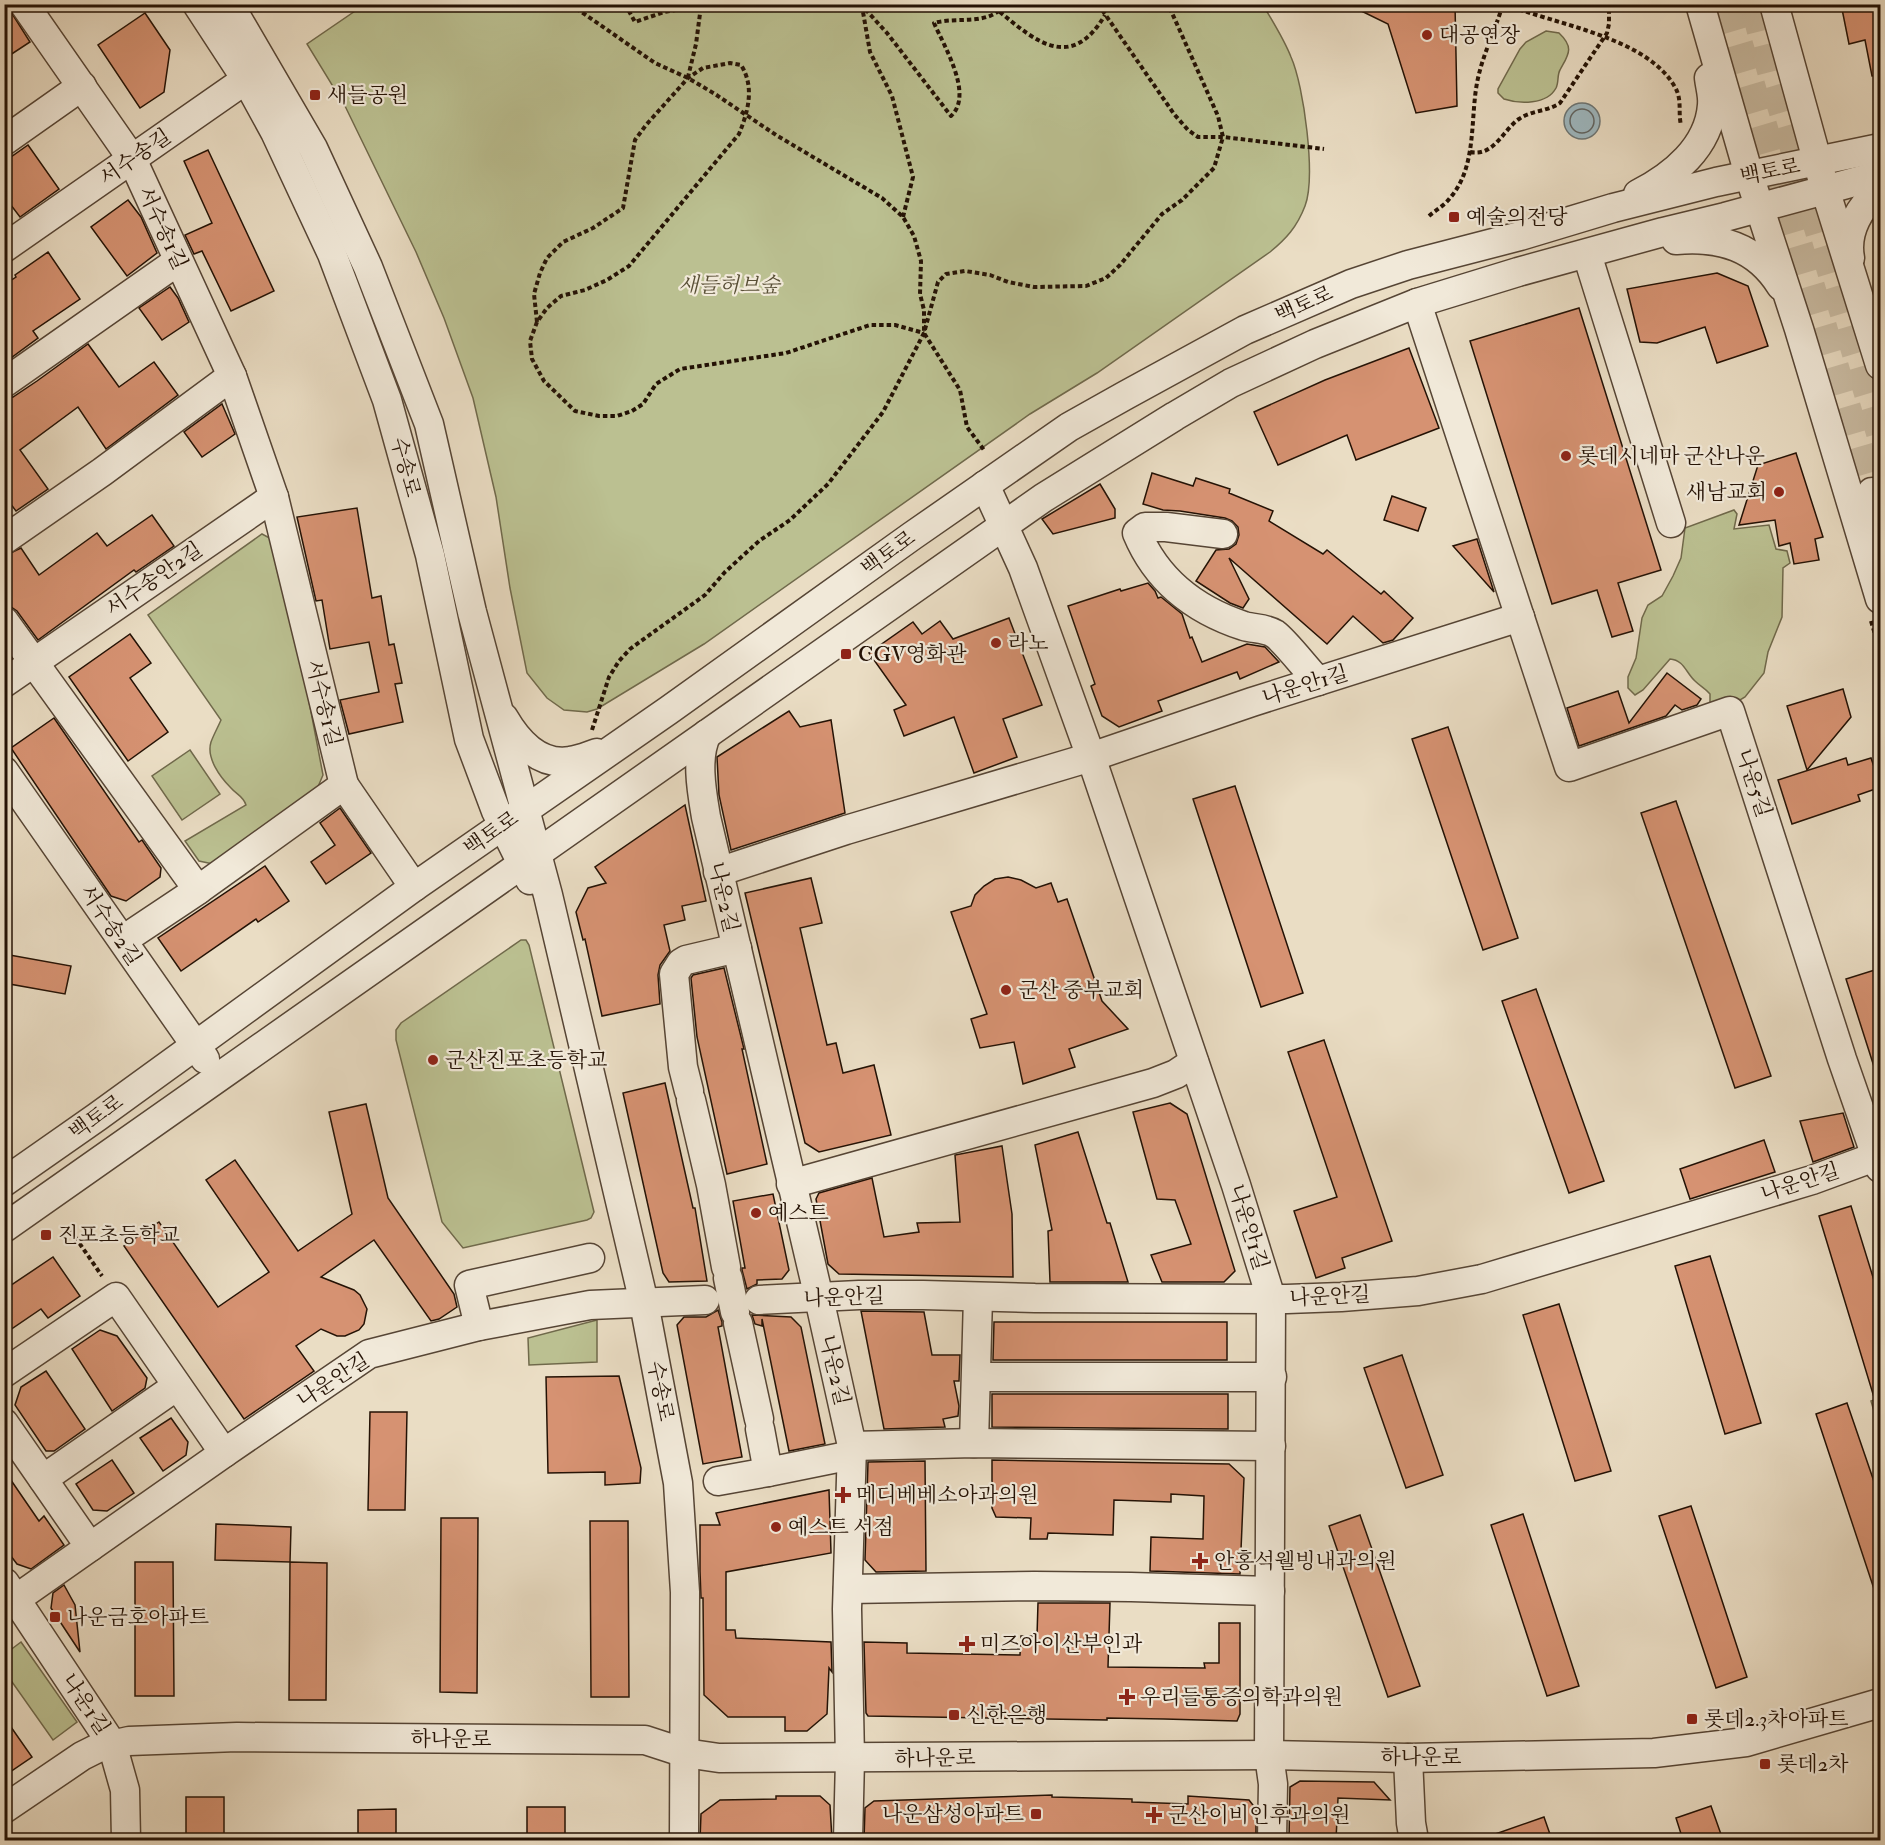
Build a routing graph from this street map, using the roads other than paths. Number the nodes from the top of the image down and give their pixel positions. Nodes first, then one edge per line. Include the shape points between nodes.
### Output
1 (24, 4) edge
2 (197, 4) edge
3 (229, 4) edge
4 (1699, 4) edge
5 (1774, 4) edge
6 (256, 73) junction
7 (82, 86) junction
8 (4, 141) edge
9 (1881, 148) edge
10 (132, 159) junction
11 (1817, 161) junction
12 (1749, 175) junction
13 (1881, 175) edge
14 (1825, 189) junction
15 (1881, 190) edge
16 (1613, 208) junction
17 (1760, 208) junction
18 (4, 248) edge
19 (1597, 251) junction
20 (178, 261) junction
21 (1854, 284) junction
22 (1789, 298) junction
23 (1418, 303) junction
24 (1881, 365) edge
25 (232, 376) junction
26 (4, 383) edge
27 (985, 485) junction
28 (1872, 492) tunnel mouth
29 (274, 497) junction
30 (1881, 520) edge
31 (1671, 523) dead end
32 (1004, 525) junction
33 (1223, 534) dead end
34 (4, 540) edge
35 (1881, 599) edge
36 (1520, 617) junction
37 (4, 621) edge
38 (34, 662) junction
39 (1318, 681) junction
40 (4, 683) edge
41 (491, 684) junction
42 (707, 734) junction
43 (603, 740) junction
44 (1091, 757) junction
45 (4, 771) edge
46 (344, 785) junction
47 (514, 817) junction
48 (530, 859) junction
49 (718, 872) junction
50 (414, 886) junction
51 (198, 890) junction
52 (135, 932) dead end
53 (736, 948) junction
54 (195, 1045) junction
55 (1194, 1062) junction
56 (218, 1078) junction
57 (1879, 1159) edge
58 (4, 1182) edge
59 (791, 1184) junction
60 (4, 1228) edge
61 (590, 1258) dead end
62 (978, 1297) junction
63 (731, 1298) junction
64 (819, 1298) junction
65 (1271, 1298) junction
66 (644, 1303) junction
67 (479, 1326) junction
68 (4, 1373) edge
69 (977, 1377) junction
70 (1272, 1377) junction
71 (177, 1386) junction
72 (4, 1423) edge
73 (974, 1443) junction
74 (1271, 1446) junction
75 (852, 1450) junction
76 (224, 1453) junction
77 (768, 1472) junction
78 (43, 1479) junction
79 (718, 1481) dead end
80 (90, 1546) junction
81 (848, 1589) junction
82 (10, 1591) edge
83 (1270, 1591) junction
84 (1881, 1703) edge
85 (112, 1744) junction
86 (685, 1753) junction
87 (1269, 1755) junction
88 (1408, 1758) junction
89 (850, 1759) junction
90 (4, 1809) edge
91 (126, 1840) edge
92 (684, 1840) edge
93 (848, 1840) edge
94 (1272, 1840) edge
95 (1414, 1840) edge

1 - 7 street, 서수송1길
2 - 6 street, 수송로
3 - 6 street, 수송로
4 - 12 street
4 - 16 street via 1712,103 1704,138 1670,173
5 - 11 street
6 - 10 street, 서수송길
6 - 41 street, 수송로 via 313,148 368,267 429,424
6 - 47 street, 수송로 via 275,132 332,254 387,399 430,555 469,738 482,776
7 - 8 street
7 - 10 street, 서수송1길
9 - 11 street, 백토로
10 - 18 street, 서수송길
10 - 20 street, 서수송1길
11 - 12 street, 백토로
11 - 14 street
12 - 16 street, 백토로
12 - 17 street
13 - 14 street, 백토로
14 - 17 street, 백토로
14 - 21 street
15 - 21 street via 1862,208 1852,227 1849,251
16 - 27 street, 백토로 via 1408,265 1312,300 1245,330 1125,395 1069,427
17 - 19 street, 백토로
17 - 22 street
19 - 22 street via 1679,240 1708,239 1729,244 1762,262
19 - 23 street, 백토로
19 - 31 street
20 - 25 street, 서수송1길
20 - 26 street
21 - 24 street
22 - 35 street
23 - 32 street, 백토로 via 1231,383
23 - 36 street
25 - 29 street, 서수송1길
25 - 34 street
27 - 32 street, 나운안1길
27 - 43 street, 백토로
28 - 30 street
29 - 38 street, 서수송안2길
29 - 46 street, 서수송1길
32 - 42 street, 백토로
32 - 44 street, 나운안1길
33 - 39 street via 1166,526 1145,527 1137,533 1152,561 1182,596 1229,620 1275,634
36 - 39 street, 나운안1길
36 - 57 street, 나운5길 via 1569,767 1730,711 1842,1059
37 - 38 street
38 - 40 street, 서수송안2길
38 - 51 street
39 - 44 street, 나운안1길
41 - 43 street via 507,722 541,759 570,762
41 - 47 street, 수송로
42 - 48 street, 백토로
42 - 49 street, 나운2길 via 701,775
43 - 47 street, 백토로
44 - 49 street
44 - 55 street, 나운안1길
45 - 54 street, 서수송2길
46 - 50 street
46 - 51 street
47 - 48 street, 수송로
47 - 50 street, 백토로
48 - 56 street, 백토로
48 - 66 street, 수송로 via 561,951
49 - 53 street, 나운2길
50 - 54 street, 백토로
51 - 52 street
53 - 59 street, 나운2길
53 - 63 street via 686,960 674,974 683,1067 711,1185
54 - 56 street, 서수송2길
54 - 58 street, 백토로
55 - 59 street via 1153,1083
55 - 65 street, 나운안1길
56 - 60 street, 백토로
57 - 65 street, 나운안길 via 1482,1279 1418,1291
59 - 64 street, 나운2길
61 - 67 street via 470,1285
62 - 64 street, 나운안길 via 923,1294
62 - 65 street, 나운안길
62 - 69 street
63 - 64 street, 나운안길
63 - 66 street, 나운안길
63 - 77 street
64 - 75 street, 나운2길
65 - 70 street, 나운안1길
66 - 67 street, 나운안길 via 590,1305
66 - 86 street, 수송로 via 678,1483 685,1592
67 - 76 street, 나운안길 via 369,1354
68 - 71 street via 116,1297
69 - 70 street
69 - 73 street
70 - 74 street, 나운안1길
71 - 76 street
71 - 78 street
72 - 78 street
73 - 74 street
73 - 75 street
74 - 83 street, 나운안1길
75 - 77 street
75 - 81 street, 나운2길
76 - 80 street, 나운안길
77 - 79 street
78 - 80 street
80 - 82 street, 나운안길
81 - 83 street via 1099,1586
81 - 89 street, 나운2길
82 - 85 street, 나운1길
83 - 87 street, 나운안1길
84 - 88 street, 하나운로 via 1746,1742 1654,1753
85 - 86 street, 하나운로 via 237,1737 645,1740
85 - 90 street, 하나운로 via 82,1756
85 - 91 street, 나운1길 via 125,1790
86 - 89 street, 하나운로 via 719,1758
86 - 92 street, 수송로
87 - 88 street, 하나운로
87 - 89 street, 하나운로
87 - 94 street, 나운안1길
88 - 95 street
89 - 93 street, 나운2길

